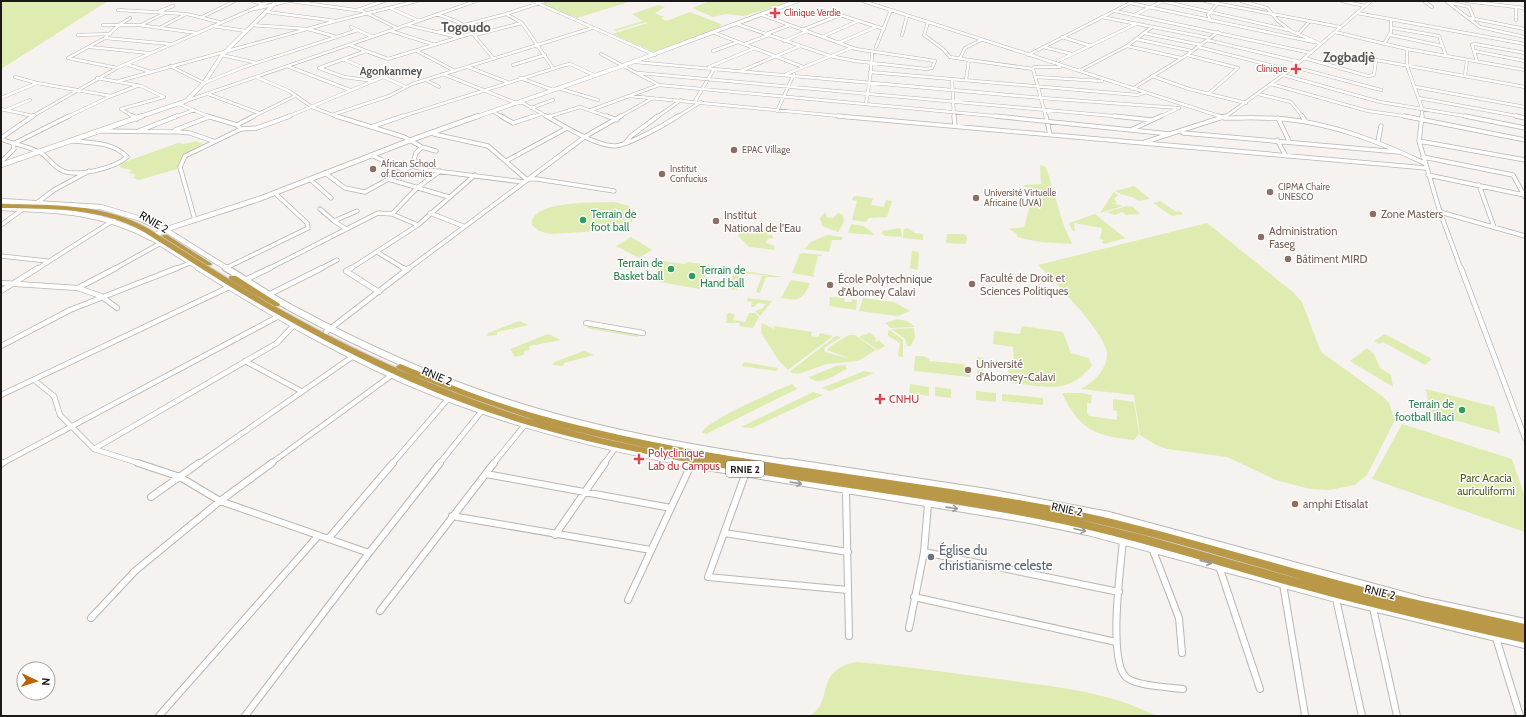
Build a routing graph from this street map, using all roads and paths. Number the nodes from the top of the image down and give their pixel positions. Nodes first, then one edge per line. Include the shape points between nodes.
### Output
1 (235, 1) edge
2 (253, 1) edge
3 (290, 1) edge
4 (384, 1) edge
5 (417, 1) edge
6 (476, 1) edge
7 (533, 1) edge
8 (545, 1) edge
9 (802, 1) edge
10 (863, 1) edge
11 (1133, 1) edge
12 (1162, 1) edge
13 (1205, 1) edge
14 (1241, 1) edge
15 (1258, 1) edge
16 (1342, 1) edge
17 (1371, 1) edge
18 (1424, 1) edge
19 (1466, 1) edge
20 (274, 2) edge
21 (794, 2) edge
22 (1213, 2) edge
23 (1446, 2) edge
24 (538, 3) junction
25 (1130, 3) junction
26 (261, 4) junction
27 (1218, 4) junction
28 (1258, 5) junction
29 (173, 6) dead end
30 (1365, 6) junction
31 (1432, 7) dead end
32 (1516, 7) junction
33 (390, 8) junction
34 (1150, 8) junction
35 (1525, 8) edge
36 (118, 10) dead end
37 (247, 10) junction
38 (357, 10) junction
39 (890, 10) junction
40 (1115, 11) junction
41 (1250, 11) junction
42 (156, 12) junction
43 (166, 12) junction
44 (267, 12) junction
45 (1210, 12) junction
46 (1357, 13) junction
47 (187, 14) junction
48 (369, 14) junction
49 (437, 14) junction
50 (506, 14) junction
51 (762, 15) junction
52 (1134, 15) junction
53 (1271, 15) junction
54 (907, 16) junction
55 (202, 17) junction
56 (1102, 17) junction
57 (130, 18) dead end
58 (1468, 18) junction
59 (1239, 19) junction
60 (1391, 19) junction
61 (1474, 19) junction
62 (1516, 20) dead end
63 (336, 21) junction
64 (419, 21) junction
65 (858, 21) junction
66 (1211, 21) junction
67 (219, 22) junction
68 (928, 22) junction
69 (1309, 22) junction
70 (522, 23) junction
71 (737, 24) junction
72 (1136, 24) junction
73 (103, 25) dead end
74 (119, 25) junction
75 (139, 25) junction
76 (252, 25) junction
77 (407, 25) junction
78 (464, 25) junction
79 (790, 25) junction
80 (212, 26) junction
81 (161, 27) junction
82 (351, 27) dead end
83 (876, 27) junction
84 (1152, 27) junction
85 (1340, 27) junction
86 (397, 28) junction
87 (592, 28) junction
88 (726, 28) junction
89 (1394, 28) junction
90 (308, 29) junction
91 (884, 29) junction
92 (1525, 29) edge
93 (358, 30) junction
94 (391, 30) junction
95 (802, 30) junction
96 (1288, 30) junction
97 (246, 31) junction
98 (807, 31) junction
99 (438, 32) junction
100 (1218, 32) junction
101 (1335, 32) junction
102 (197, 33) junction
103 (715, 33) junction
104 (1144, 33) junction
105 (110, 34) junction
106 (474, 34) junction
107 (767, 34) junction
108 (1298, 34) junction
109 (78, 35) dead end
110 (902, 35) dead end
111 (1391, 36) junction
112 (337, 37) junction
113 (373, 37) junction
114 (822, 37) junction
115 (1062, 37) junction
116 (1525, 37) edge
117 (105, 38) junction
118 (459, 38) junction
119 (1136, 39) junction
120 (1208, 39) junction
121 (981, 40) junction
122 (784, 41) junction
123 (738, 42) junction
124 (1314, 42) junction
125 (838, 43) junction
126 (172, 44) junction
127 (745, 44) junction
128 (1321, 44) junction
129 (1384, 44) junction
130 (1525, 44) edge
131 (350, 45) junction
132 (436, 45) junction
133 (538, 45) junction
134 (800, 46) junction
135 (1091, 46) junction
136 (1127, 46) junction
137 (1199, 46) junction
138 (1442, 46) junction
139 (89, 47) junction
140 (876, 47) dead end
141 (1043, 47) junction
142 (755, 48) junction
143 (851, 48) junction
144 (1407, 49) junction
145 (417, 50) junction
146 (227, 51) junction
147 (366, 51) junction
148 (713, 51) dead end
149 (1192, 51) junction
150 (1474, 51) junction
151 (872, 52) junction
152 (150, 53) junction
153 (1312, 53) junction
154 (1525, 53) edge
155 (601, 54) dead end
156 (1072, 54) junction
157 (222, 55) junction
158 (545, 55) junction
159 (654, 55) junction
160 (1028, 55) junction
161 (1187, 55) junction
162 (776, 56) junction
163 (830, 56) junction
164 (1446, 56) junction
165 (494, 58) junction
166 (960, 58) junction
167 (1181, 58) junction
168 (1304, 58) junction
169 (343, 59) junction
170 (969, 60) junction
171 (1467, 60) junction
172 (1058, 61) dead end
173 (1477, 61) junction
174 (1525, 61) edge
175 (635, 62) junction
176 (1300, 62) junction
177 (257, 63) junction
178 (873, 63) junction
179 (126, 64) junction
180 (513, 65) dead end
181 (170, 66) junction
182 (287, 66) junction
183 (623, 66) junction
184 (1407, 66) junction
185 (468, 67) junction
186 (803, 67) junction
187 (1294, 67) junction
188 (117, 68) junction
189 (553, 68) junction
190 (707, 68) junction
191 (1068, 68) junction
192 (714, 69) junction
193 (797, 69) junction
194 (1033, 69) junction
195 (1290, 70) junction
196 (1525, 70) edge
197 (455, 71) junction
198 (740, 71) junction
199 (1079, 71) junction
200 (151, 72) junction
201 (870, 72) junction
202 (637, 73) junction
203 (444, 74) junction
204 (594, 75) junction
205 (783, 75) junction
206 (1283, 75) junction
207 (793, 76) junction
208 (1152, 76) junction
209 (1465, 76) junction
210 (15, 77) dead end
211 (256, 77) junction
212 (1036, 77) junction
213 (97, 78) junction
214 (384, 78) junction
215 (520, 78) junction
216 (708, 79) junction
217 (952, 79) junction
218 (426, 80) junction
219 (966, 80) junction
220 (119, 81) junction
221 (374, 81) junction
222 (507, 82) junction
223 (869, 82) junction
224 (1109, 82) junction
225 (37, 83) junction
226 (204, 83) junction
227 (1271, 84) junction
228 (659, 85) junction
229 (137, 86) junction
230 (406, 87) junction
231 (439, 87) dead end
232 (789, 87) junction
233 (1039, 87) junction
234 (1416, 87) junction
235 (1525, 87) edge
236 (561, 89) junction
237 (701, 89) junction
238 (1132, 89) junction
239 (350, 90) junction
240 (482, 90) junction
241 (553, 90) junction
242 (952, 90) junction
243 (1381, 90) dead end
244 (78, 91) junction
245 (868, 93) junction
246 (1145, 93) junction
247 (208, 94) junction
248 (1208, 94) junction
249 (1258, 94) junction
250 (111, 96) junction
251 (295, 96) junction
252 (629, 96) junction
253 (905, 96) junction
254 (1, 98) edge
255 (654, 98) junction
256 (784, 98) junction
257 (1042, 98) junction
258 (1419, 98) junction
259 (30, 100) dead end
260 (553, 100) dead end
261 (598, 100) dead end
262 (681, 100) junction
263 (186, 101) junction
264 (695, 101) junction
265 (953, 101) junction
266 (701, 102) junction
267 (516, 103) junction
268 (523, 103) junction
269 (1246, 103) junction
270 (179, 104) junction
271 (866, 104) junction
272 (1184, 106) junction
273 (312, 107) junction
274 (903, 107) junction
275 (1525, 107) edge
276 (531, 108) junction
277 (1179, 108) junction
278 (1422, 108) junction
279 (1, 109) edge
280 (6, 110) junction
281 (194, 110) junction
282 (591, 110) junction
283 (1045, 110) junction
284 (777, 111) junction
285 (954, 112) junction
286 (259, 113) junction
287 (495, 113) junction
288 (542, 114) junction
289 (332, 115) junction
290 (32, 116) junction
291 (209, 117) junction
292 (548, 118) junction
293 (1224, 118) junction
294 (1278, 118) junction
295 (1525, 118) edge
296 (137, 119) junction
297 (1422, 119) junction
298 (617, 120) junction
299 (1152, 120) junction
300 (1048, 122) junction
301 (1306, 122) junction
302 (463, 123) junction
303 (237, 125) junction
304 (955, 126) junction
305 (1381, 126) dead end
306 (371, 127) junction
307 (567, 128) junction
308 (1525, 128) edge
309 (241, 129) junction
310 (1133, 130) junction
311 (102, 131) junction
312 (137, 132) junction
313 (170, 132) junction
314 (1179, 132) junction
315 (434, 134) junction
316 (1170, 134) junction
317 (1050, 135) junction
318 (586, 136) junction
319 (1, 139) edge
320 (1277, 140) junction
321 (1525, 140) edge
322 (73, 141) junction
323 (213, 141) junction
324 (412, 141) junction
325 (1289, 141) junction
326 (1419, 141) junction
327 (626, 142) junction
328 (1378, 142) junction
329 (1143, 143) junction
330 (13, 144) junction
331 (422, 147) junction
332 (436, 151) dead end
333 (40, 152) junction
334 (1403, 153) junction
335 (373, 156) junction
336 (1286, 156) junction
337 (1423, 157) junction
338 (1525, 160) edge
339 (506, 161) junction
340 (1, 163) edge
341 (1424, 163) junction
342 (412, 166) junction
343 (1426, 168) junction
344 (404, 170) junction
345 (88, 171) junction
346 (440, 171) junction
347 (326, 174) junction
348 (475, 175) junction
349 (1428, 175) junction
350 (388, 179) junction
351 (525, 180) junction
352 (312, 181) junction
353 (1479, 185) junction
354 (417, 188) junction
355 (614, 191) dead end
356 (276, 194) junction
357 (1524, 196) edge
358 (449, 197) junction
359 (331, 198) dead end
360 (1, 202) edge
361 (38, 202) junction
362 (1, 207) edge
363 (23, 209) junction
364 (320, 209) dead end
365 (357, 211) dead end
366 (1440, 212) junction
367 (430, 213) junction
368 (392, 214) junction
369 (114, 220) junction
370 (195, 220) junction
371 (334, 221) junction
372 (418, 225) junction
373 (1, 226) edge
374 (463, 226) junction
375 (1494, 227) junction
376 (346, 229) junction
377 (159, 236) junction
378 (1525, 236) edge
379 (377, 252) junction
380 (1, 256) edge
381 (337, 260) dead end
382 (47, 261) junction
383 (190, 263) junction
384 (226, 268) junction
385 (407, 270) junction
386 (245, 280) junction
387 (1, 283) edge
388 (12, 284) junction
389 (228, 287) junction
390 (78, 288) junction
391 (1, 291) edge
392 (379, 292) junction
393 (270, 294) junction
394 (101, 296) junction
395 (117, 308) dead end
396 (280, 315) junction
397 (586, 323) dead end
398 (294, 326) junction
399 (329, 330) junction
400 (643, 333) dead end
401 (1, 346) edge
402 (352, 357) junction
403 (245, 360) junction
404 (392, 375) junction
405 (34, 380) junction
406 (301, 391) junction
407 (1, 394) edge
408 (448, 399) junction
409 (481, 412) junction
410 (524, 426) junction
411 (71, 427) junction
412 (1525, 438) edge
413 (94, 449) junction
414 (614, 450) junction
415 (692, 460) junction
416 (1, 464) edge
417 (486, 474) junction
418 (746, 474) junction
419 (180, 477) junction
420 (585, 492) junction
421 (846, 492) junction
422 (151, 497) dead end
423 (220, 501) junction
424 (928, 504) junction
425 (671, 508) junction
426 (452, 516) junction
427 (724, 533) junction
428 (555, 535) junction
429 (318, 536) junction
430 (328, 539) junction
431 (1123, 540) junction
432 (1152, 548) junction
433 (651, 550) junction
434 (848, 552) junction
435 (924, 552) junction
436 (369, 553) junction
437 (1219, 566) junction
438 (1283, 584) junction
439 (848, 590) junction
440 (1119, 592) junction
441 (914, 597) junction
442 (1336, 599) junction
443 (628, 600) dead end
444 (1373, 608) junction
445 (380, 611) dead end
446 (91, 618) dead end
447 (1525, 623) edge
448 (909, 628) dead end
449 (1525, 629) edge
450 (849, 636) dead end
451 (1496, 638) junction
452 (1525, 638) edge
453 (1116, 642) junction
454 (1525, 645) edge
455 (1182, 653) dead end
456 (1183, 689) dead end
457 (1260, 689) dead end
458 (1305, 715) edge
459 (159, 716) edge
460 (245, 716) edge
461 (1362, 716) edge
462 (1397, 716) edge
463 (1520, 716) edge

1 - 55 street
2 - 26 street
3 - 20 street
3 - 38 street
4 - 38 street
5 - 33 street
6 - 49 street
7 - 24 street
8 - 24 street
9 - 21 main road
10 - 39 street
11 - 25 street
12 - 34 street
12 - 45 street
13 - 22 street
14 - 28 street
15 - 28 street
16 - 30 street
17 - 30 street
18 - 31 street
19 - 32 street
20 - 26 street
20 - 37 street
20 - 44 main road
21 - 51 main road
21 - 88 main road
22 - 27 street
23 - 58 street
23 - 61 street via 1470,6 1474,11
24 - 50 street
24 - 87 street
25 - 34 street
25 - 40 street
26 - 37 street
27 - 41 street
27 - 45 street
28 - 53 street via 1268,8
29 - 42 street
30 - 46 street
32 - 35 street
32 - 62 street
33 - 48 street
33 - 64 street
34 - 52 street
34 - 66 street
36 - 42 street
37 - 67 street
38 - 48 street
39 - 54 street
39 - 91 street
40 - 52 street
40 - 56 street
41 - 53 street
41 - 59 street
42 - 43 street
43 - 47 street
43 - 75 street
44 - 63 street
44 - 76 main road
45 - 59 street
45 - 66 street via 1208,17
46 - 60 street
46 - 85 street
47 - 55 street
47 - 81 street
48 - 63 street
48 - 86 street
49 - 64 street
49 - 78 street
50 - 70 street
50 - 78 street
51 - 71 main road
51 - 79 street
52 - 100 street
53 - 69 street
53 - 96 street
54 - 68 street
54 - 110 street
55 - 67 street
56 - 72 street
56 - 115 street
57 - 74 street
58 - 61 street
58 - 116 street via 1485,29
59 - 96 street
60 - 89 street
60 - 130 street
61 - 92 street
63 - 90 street
64 - 77 street
65 - 83 street
65 - 95 street via 838,15
65 - 114 street
66 - 124 street
67 - 80 street
68 - 121 street
68 - 166 street via 924,35 926,38 950,57
69 - 85 street
69 - 108 street
70 - 106 street
70 - 133 street
71 - 88 main road
71 - 107 street
72 - 84 street
72 - 135 street
73 - 74 street
74 - 75 street
74 - 105 street
75 - 81 street
76 - 90 street
76 - 97 main road
77 - 86 street
77 - 99 street
78 - 99 street
78 - 106 street
79 - 95 street
79 - 107 street
80 - 97 street
80 - 102 street
81 - 102 street
82 - 93 street
83 - 91 street
83 - 125 street
84 - 104 street
84 - 120 street
85 - 101 street
86 - 94 street
87 - 133 street
87 - 159 street
88 - 103 main road
88 - 159 main road
89 - 111 street
89 - 138 street via 1439,36
90 - 112 street
90 - 146 street
91 - 140 street
93 - 112 street
93 - 113 street
94 - 113 street
94 - 132 street
95 - 98 street
96 - 108 street
97 - 146 main road
98 - 114 street
98 - 122 street
99 - 118 street
100 - 120 street
100 - 153 street
101 - 128 street
101 - 129 street
102 - 126 street
103 - 123 street
103 - 159 main road
104 - 119 street
104 - 137 street
105 - 109 street
105 - 117 street
106 - 118 street
106 - 165 street
107 - 122 street
107 - 127 street
108 - 124 street
111 - 129 street
111 - 138 street
112 - 177 street
113 - 131 street
114 - 125 street
115 - 135 street
115 - 141 street
117 - 126 street
117 - 139 street
118 - 132 street
119 - 136 street
119 - 149 street
120 - 137 street
120 - 176 street
121 - 160 street
121 - 166 street via 965,48
122 - 134 street
123 - 127 street
123 - 148 street
124 - 128 street
125 - 143 street
126 - 152 street
127 - 142 street
128 - 153 street
129 - 144 street
131 - 147 street
131 - 182 street
132 - 145 street
133 - 158 street
133 - 165 street
134 - 162 street
134 - 163 street
135 - 156 street
136 - 167 street
136 - 199 street
137 - 149 street
137 - 195 street
138 - 164 street
139 - 152 street
139 - 188 street via 68,58
141 - 156 street
141 - 160 street
142 - 162 street
142 - 190 street
143 - 151 street
143 - 163 street
144 - 164 street
144 - 184 street
145 - 147 street via 388,59
145 - 197 street
146 - 157 main road
146 - 181 street
147 - 169 street
149 - 161 street
150 - 154 street via 1474,44
150 - 173 street
150 - 174 street
151 - 178 street
151 - 178 street via 935,61 932,68
152 - 179 street
153 - 168 street
155 - 183 street
156 - 172 street
157 - 177 street
157 - 226 main road
158 - 180 street
158 - 189 street
159 - 175 main road
159 - 183 main road
160 - 191 street
161 - 167 street
161 - 248 street via 1238,68
162 - 186 street
162 - 198 street
163 - 178 street
163 - 186 street
164 - 171 street
165 - 185 street
166 - 170 street
167 - 208 street
168 - 176 street
168 - 184 street via 1368,76 1374,75 1376,60
169 - 214 street
169 - 221 street via 319,68 344,77
170 - 194 street
170 - 219 street
171 - 173 street
171 - 209 street
173 - 196 street
175 - 183 main road
175 - 190 street
176 - 187 street
177 - 226 street
178 - 201 street
179 - 188 street
179 - 200 street
181 - 200 street
181 - 226 street
182 - 211 street
182 - 239 street
183 - 202 street
183 - 204 main road
183 - 236 main road
184 - 209 street
184 - 234 street
185 - 197 street
185 - 222 street
186 - 193 street
187 - 195 street
187 - 243 street
188 - 213 street
189 - 204 street via 570,64
189 - 215 street
190 - 192 street
191 - 194 street via 1040,66
191 - 199 street
192 - 198 street
192 - 216 street
193 - 205 street
193 - 207 street
194 - 212 street
195 - 206 street
197 - 203 street
198 - 205 street
199 - 224 street
200 - 220 street
201 - 217 street
201 - 223 street
202 - 216 street
202 - 228 street
203 - 218 street
203 - 240 street
204 - 241 main road
205 - 207 street
206 - 227 street
206 - 278 street via 1380,102
207 - 223 street
207 - 232 street
208 - 238 street
208 - 248 street
209 - 235 street
210 - 225 street
211 - 247 street
211 - 251 street
212 - 224 street
212 - 233 street
213 - 220 street
213 - 244 street
214 - 221 street
214 - 230 street
215 - 222 street
215 - 241 street
216 - 232 street
216 - 237 street
217 - 219 street
217 - 242 street
218 - 230 street
218 - 231 street
219 - 233 street
220 - 229 street
221 - 239 street
222 - 240 street
223 - 242 street
223 - 245 street
224 - 238 street
225 - 244 street
225 - 254 street
226 - 263 main road
227 - 249 street
227 - 297 street via 1368,111
228 - 237 street
228 - 252 street
229 - 250 street
229 - 296 street via 164,96 120,109
230 - 289 street via 389,96
232 - 245 street
232 - 256 street
233 - 246 street via 1137,95
233 - 257 street
234 - 258 street
234 - 275 street
236 - 261 street
236 - 268 main road
237 - 256 street
237 - 264 street
238 - 246 street
239 - 273 street
240 - 267 street
240 - 306 street
241 - 267 main road
242 - 257 street
242 - 265 street
244 - 250 street
244 - 290 street
245 - 253 street
245 - 271 street
246 - 272 street
247 - 263 street
247 - 286 street
248 - 269 street
249 - 269 street
249 - 301 street via 1291,102
250 - 330 street
251 - 273 street
251 - 286 street
252 - 255 street
252 - 282 street
253 - 265 street
253 - 274 street
255 - 262 street
255 - 298 street
256 - 271 street
256 - 284 street
257 - 277 street
257 - 283 street
258 - 278 street
258 - 295 street
259 - 280 street
260 - 276 street
262 - 264 street
262 - 327 street
263 - 270 main road
264 - 266 street
265 - 283 street
265 - 285 street
266 - 284 street
266 - 327 street via 666,124
267 - 268 street
267 - 302 main road
268 - 276 street
268 - 287 main road
269 - 293 street
270 - 281 street
270 - 296 main road
271 - 274 street
272 - 277 street
272 - 293 street
273 - 289 street
273 - 309 street via 274,123
274 - 285 street
276 - 288 street
277 - 299 street
278 - 297 street
278 - 308 street
279 - 280 street
280 - 290 street
281 - 291 street
281 - 312 street
282 - 292 street via 577,107
282 - 298 street
283 - 299 street
283 - 300 street
284 - 304 street
285 - 300 street
285 - 304 street
286 - 303 street
287 - 288 street via 511,123
287 - 302 main road
288 - 292 street
289 - 306 street
290 - 319 street
291 - 303 street
291 - 313 street
292 - 307 street
293 - 294 street
293 - 314 street
294 - 301 street
294 - 325 street
296 - 311 main road
297 - 321 street
297 - 326 street
298 - 318 street
299 - 310 street
300 - 310 street
300 - 317 street
301 - 328 street via 1338,128
302 - 315 main road
302 - 324 main road
303 - 309 street
304 - 317 street
305 - 328 street
306 - 324 street
307 - 318 street
307 - 339 street
309 - 323 street
310 - 316 street
311 - 312 street
311 - 322 main road
312 - 313 street
313 - 323 street via 190,133
314 - 316 street
314 - 320 street
315 - 324 main road
315 - 339 street via 488,146
316 - 329 street
317 - 329 street
318 - 327 street via 612,146
318 - 351 street
319 - 330 street
320 - 325 street
320 - 336 street
322 - 333 main road
322 - 345 street via 113,146 124,152 127,157 114,166
323 - 370 street via 184,156 181,162 180,167
324 - 331 street
324 - 335 main road
325 - 334 street
326 - 337 street
326 - 338 street
328 - 334 street
329 - 336 street
330 - 333 street
330 - 340 street via 14,149
331 - 332 street
331 - 342 street via 416,153
333 - 340 main road
333 - 345 street via 63,170
334 - 341 street
335 - 344 street
335 - 347 main road
336 - 343 street
337 - 341 street
337 - 357 street via 1513,175
339 - 351 street
341 - 343 street
342 - 344 street
342 - 346 street
343 - 349 street
344 - 350 street
345 - 361 street
346 - 348 street
346 - 354 street
347 - 350 street via 345,188 365,192
347 - 352 main road
347 - 370 main road
348 - 351 street
348 - 358 street
349 - 353 street
349 - 366 street
350 - 354 street
351 - 355 street via 537,179
351 - 374 street
352 - 356 main road
352 - 359 street
353 - 357 street
353 - 375 street
354 - 358 street
354 - 368 street
356 - 377 main road
356 - 384 street via 307,223 308,228
358 - 367 street
360 - 361 main road
360 - 377 highway, RNIE 2 / RNIE 2 via 96,209 135,220
361 - 377 main road via 107,208 141,219
362 - 363 main road
362 - 377 highway, RNIE 2 / RNIE 2 via 60,208 95,212 126,220
363 - 369 main road via 64,210
363 - 373 street
364 - 371 street
365 - 371 street
366 - 375 street
366 - 412 street
367 - 372 street
367 - 374 street
368 - 372 street
368 - 376 street via 378,213
369 - 377 main road
369 - 382 street
370 - 377 main road
371 - 376 street
372 - 379 street
374 - 385 street
375 - 378 street
376 - 386 street
377 - 383 street
377 - 384 main road
377 - 390 street
377 - 396 highway, RNIE 2 / RNIE 2
377 - 399 highway, RNIE 2 / RNIE 2 via 286,310
379 - 385 street
379 - 392 street via 346,271
380 - 382 street
381 - 393 street
382 - 388 street
383 - 389 street
383 - 394 street
384 - 386 main road
385 - 392 street
386 - 393 main road
387 - 388 street
388 - 390 street
388 - 391 street
389 - 396 street
389 - 405 street
390 - 394 street
392 - 399 street
393 - 399 main road
394 - 395 street
394 - 401 street via 36,326
396 - 398 street
396 - 411 street
396 - 415 highway, RNIE 2 / RNIE 2 via 357,353 470,402 529,423
397 - 400 street
398 - 402 street
398 - 403 street via 277,343
399 - 415 highway, RNIE 2 / RNIE 2 via 401,367 495,404
399 - 447 main road via 473,391 578,423 659,441 1001,496 1102,515 1426,602
402 - 404 street
402 - 406 street
403 - 406 street
403 - 413 street
404 - 408 street
404 - 423 street
405 - 407 street
405 - 411 street via 54,396 60,415
406 - 419 street
408 - 409 street
408 - 430 street
409 - 410 street
409 - 436 street
410 - 414 street
410 - 417 street
411 - 413 street
411 - 416 street
413 - 419 street
414 - 415 street
414 - 420 street
415 - 418 street
415 - 425 street
415 - 449 highway, RNIE 2 / RNIE 2 via 988,499 1097,520 1182,541 1351,589
415 - 452 highway, RNIE 2 / RNIE 2 via 988,506 1122,533 1352,597
417 - 420 street
417 - 426 street
418 -> 421 street
418 - 427 street
419 - 422 street
419 - 423 street
420 - 425 street
420 - 428 street
421 - 424 street
421 - 434 street
423 - 429 street
423 - 446 street via 136,571
424 -> 431 street via 1037,521
424 - 435 street
425 - 433 street
426 - 428 street
426 - 445 street
427 - 434 street
427 - 439 street via 708,576
428 - 433 street
429 - 430 street
429 - 459 street
430 - 436 street
431 - 432 street
431 - 440 street
432 -> 437 street
432 - 455 street via 1179,618
433 - 443 street
434 - 439 street
435 - 440 street
435 - 441 street
436 - 460 street
437 - 438 street
437 - 457 street
438 - 442 street
438 - 458 street
439 - 450 street
440 - 453 street
441 - 448 street
441 - 453 street
442 - 444 street
442 - 461 street
444 - 451 street
444 - 462 street
451 - 454 street
451 - 463 street
453 - 456 street via 1122,671 1127,678

